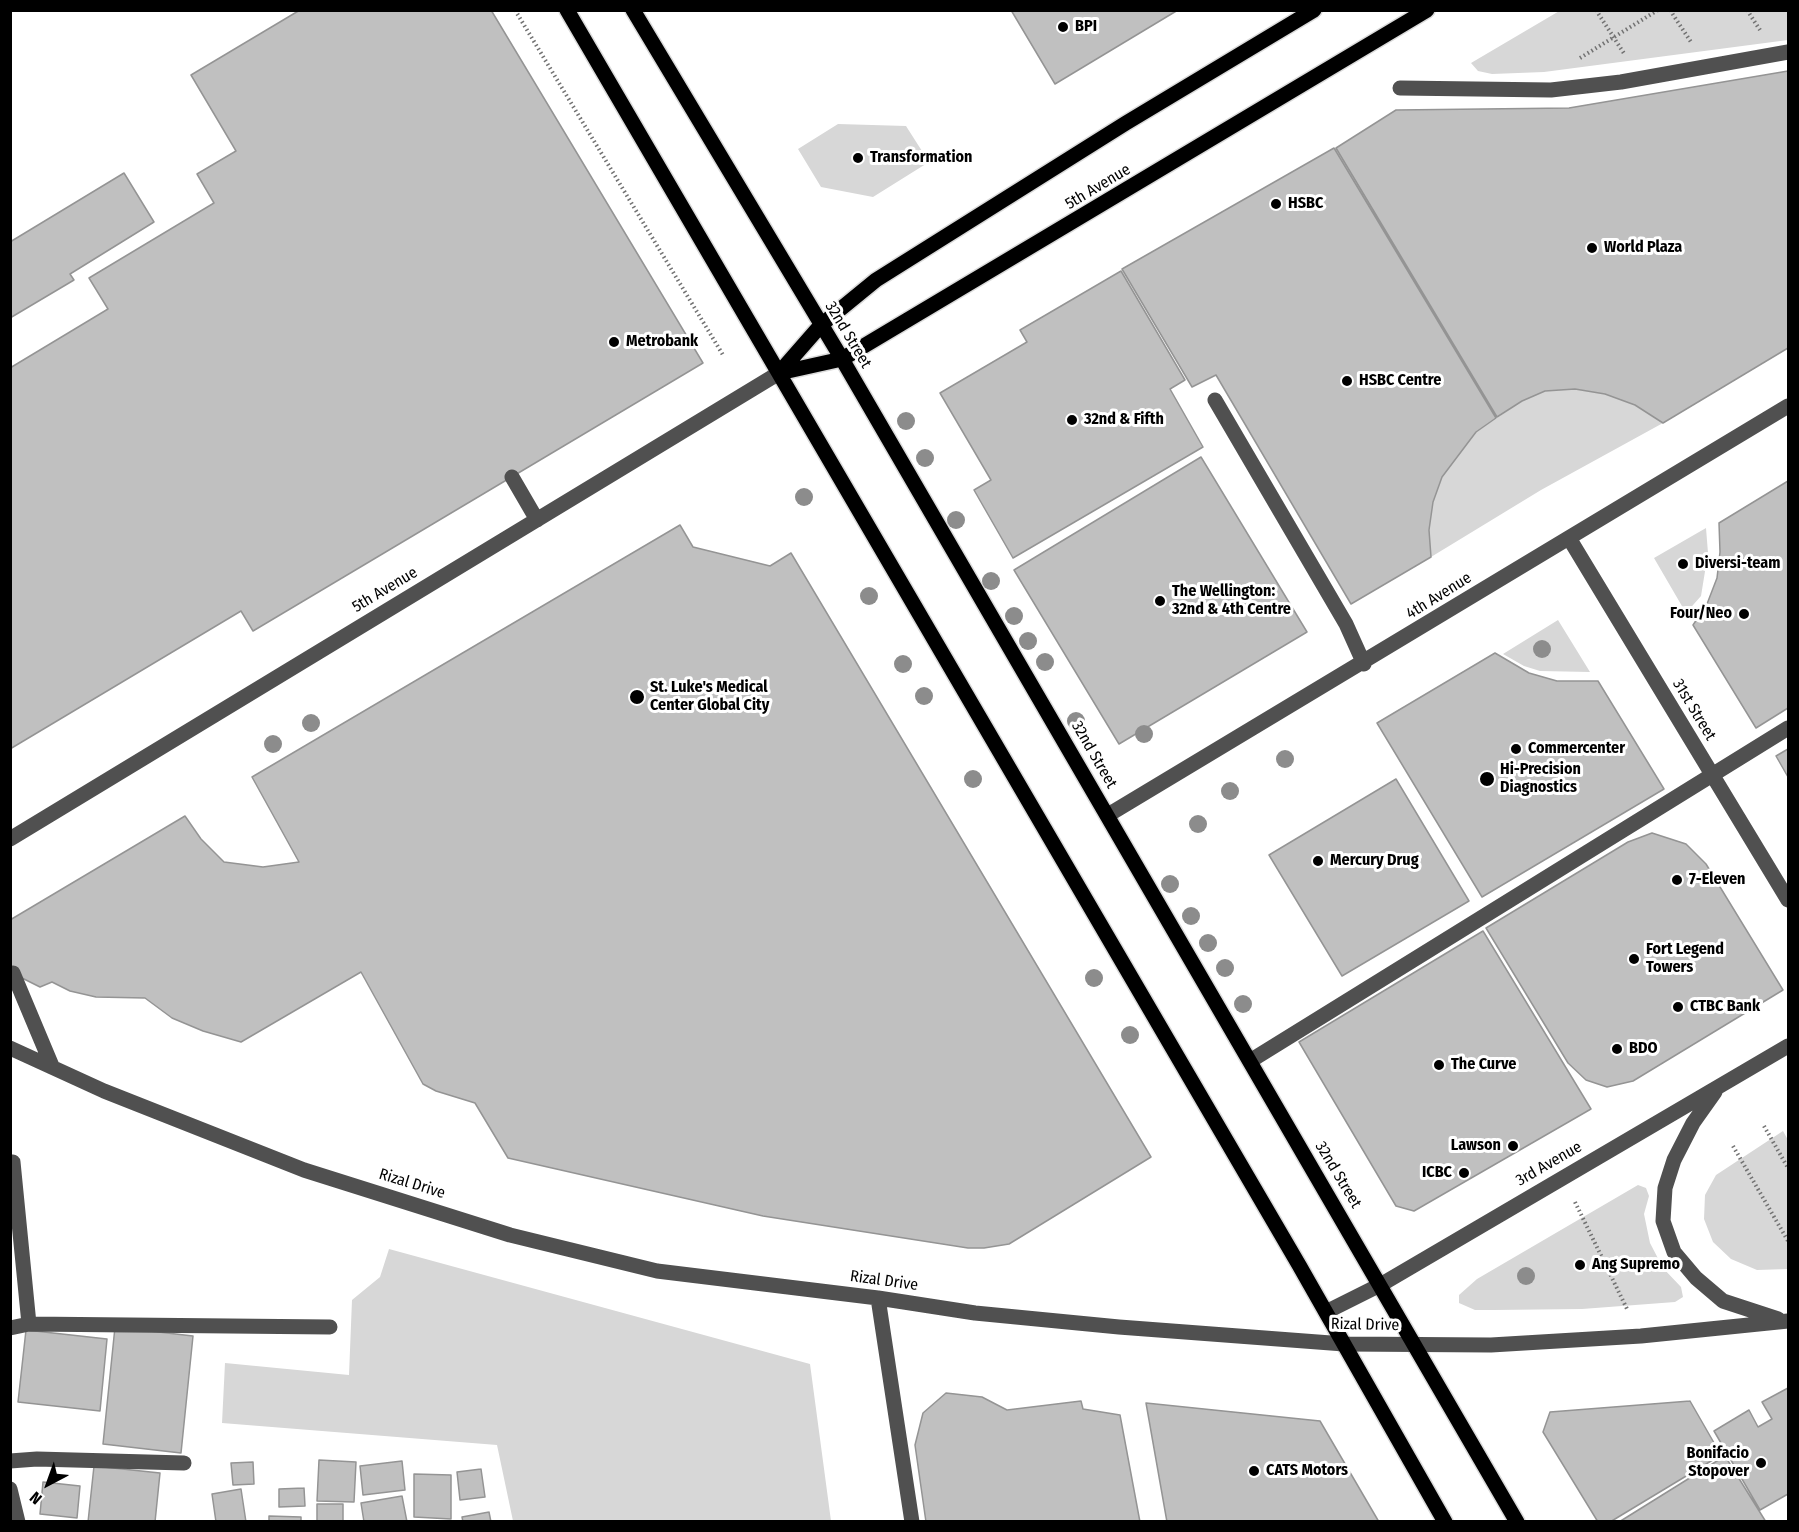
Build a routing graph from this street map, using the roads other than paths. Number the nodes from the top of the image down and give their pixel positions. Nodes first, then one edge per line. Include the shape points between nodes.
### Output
1 (567, 10) edge
2 (633, 10) edge
3 (1314, 10) edge
4 (1427, 10) edge
5 (1788, 52) edge
6 (1400, 88) dead end
7 (821, 325) junction
8 (842, 359) junction
9 (779, 373) junction
10 (1215, 400) dead end
11 (1788, 406) edge
12 (512, 477) dead end
13 (537, 520) junction
14 (1569, 538) junction
15 (1364, 664) junction
16 (1788, 728) edge
17 (1712, 773) junction
18 (1108, 815) junction
19 (10, 839) edge
20 (1788, 900) edge
21 (13, 973) dead end
22 (1788, 1046) edge
23 (10, 1048) edge
24 (1250, 1061) junction
25 (52, 1066) junction
26 (1719, 1087) junction
27 (13, 1162) dead end
28 (1382, 1284) junction
29 (878, 1298) junction
30 (1326, 1312) junction
31 (1786, 1321) edge
32 (29, 1324) junction
33 (330, 1327) dead end
34 (10, 1328) edge
35 (1344, 1344) junction
36 (1415, 1344) junction
37 (10, 1461) edge
38 (184, 1463) dead end
39 (10, 1489) edge
40 (18, 1521) edge
41 (912, 1521) edge
42 (1445, 1521) edge
43 (1517, 1521) edge

1 - 9 main road
2 - 7 main road, 32nd Street
3 - 7 main road, 5th Avenue via 876,280
4 - 8 main road, 5th Avenue
5 - 6 street via 1641,79 1551,90
7 - 8 main road, 32nd Street
7 - 9 main road, 5th Avenue
8 - 9 main road, 5th Avenue
8 - 18 main road, 32nd Street
9 - 13 street, 5th Avenue
9 - 30 main road
10 - 15 street via 1346,624
11 - 14 street, 4th Avenue
12 - 13 street
13 - 19 street, 5th Avenue
14 - 15 street, 4th Avenue
14 - 17 street, 31st Street
15 - 18 street, 4th Avenue
16 - 17 street
17 - 20 street, 31st Street
17 - 24 street
18 - 24 main road, 32nd Street
21 - 25 street
22 - 26 street, 3rd Avenue
23 - 25 street, Rizal Drive
24 - 28 main road, 32nd Street
25 - 29 street, Rizal Drive via 205,1133 304,1170 510,1235 657,1270
26 - 28 street, 3rd Avenue
26 - 31 street via 1693,1123 1674,1160 1665,1188 1663,1221 1674,1252 1723,1301
27 - 32 street
28 - 30 street, 3rd Avenue
28 - 36 main road, 32nd Street
29 - 35 street, Rizal Drive via 1076,1323
29 - 41 street
30 - 35 main road
31 - 36 street, Rizal Drive via 1641,1336
32 - 33 street
32 - 34 street
35 - 36 street, Rizal Drive
35 - 42 main road
36 - 43 main road, 32nd Street
37 - 38 street
39 - 40 street

